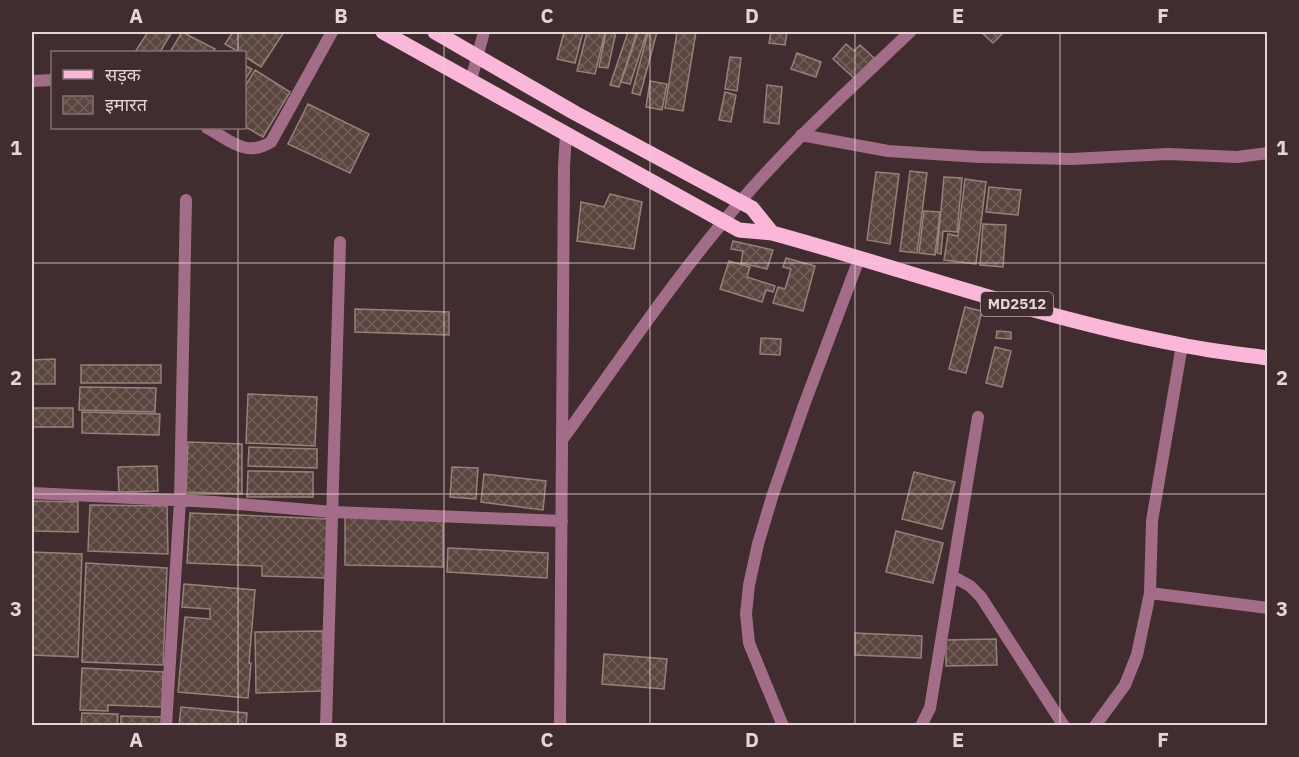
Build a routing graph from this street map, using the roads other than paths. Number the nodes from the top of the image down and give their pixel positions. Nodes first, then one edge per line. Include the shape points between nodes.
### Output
1 (332, 32) edge
2 (382, 32) edge
3 (435, 32) edge
4 (484, 32) edge
5 (910, 32) edge
6 (478, 56) junction
7 (51, 80) edge
8 (471, 80) junction
9 (32, 81) edge
10 (209, 129) edge
11 (566, 134) junction
12 (801, 135) junction
13 (1268, 153) edge
14 (186, 200) dead end
15 (740, 202) junction
16 (724, 221) junction
17 (772, 233) junction
18 (340, 242) dead end
19 (859, 259) junction
20 (1182, 345) junction
21 (1268, 358) edge
22 (978, 417) dead end
23 (562, 440) junction
24 (32, 493) edge
25 (180, 501) junction
26 (333, 512) junction
27 (562, 521) junction
28 (952, 576) junction
29 (1150, 593) junction
30 (1268, 609) edge
31 (1098, 724) edge
32 (166, 726) edge
33 (326, 726) edge
34 (560, 726) edge
35 (783, 726) edge
36 (921, 726) edge
37 (1064, 726) edge

1 - 10 street via 271,142 249,150
2 - 8 main road, MD2512
3 - 6 main road
4 - 6 street
5 - 12 street
6 - 8 street
6 - 15 main road via 575,114
7 - 9 street
8 - 11 main road, MD2512
11 - 16 main road, MD2512
11 - 23 street
12 - 13 street via 888,151 978,157 1237,157
12 - 15 street
14 - 25 street
15 - 16 street
15 - 17 main road via 752,208
16 - 17 main road, MD2512 via 739,230
16 - 23 street
17 - 19 main road, MD2512
18 - 26 street
19 - 20 main road, MD2512 via 1044,312
19 - 35 street via 773,495 749,585 749,643
20 - 21 main road, MD2512
20 - 29 street via 1152,521
22 - 28 street
23 - 27 street
24 - 25 street
25 - 26 street
25 - 32 street
26 - 27 street
26 - 33 street
27 - 34 street
28 - 36 street via 930,708
28 - 37 street via 981,597
29 - 30 street
29 - 31 street via 1137,655 1125,685

